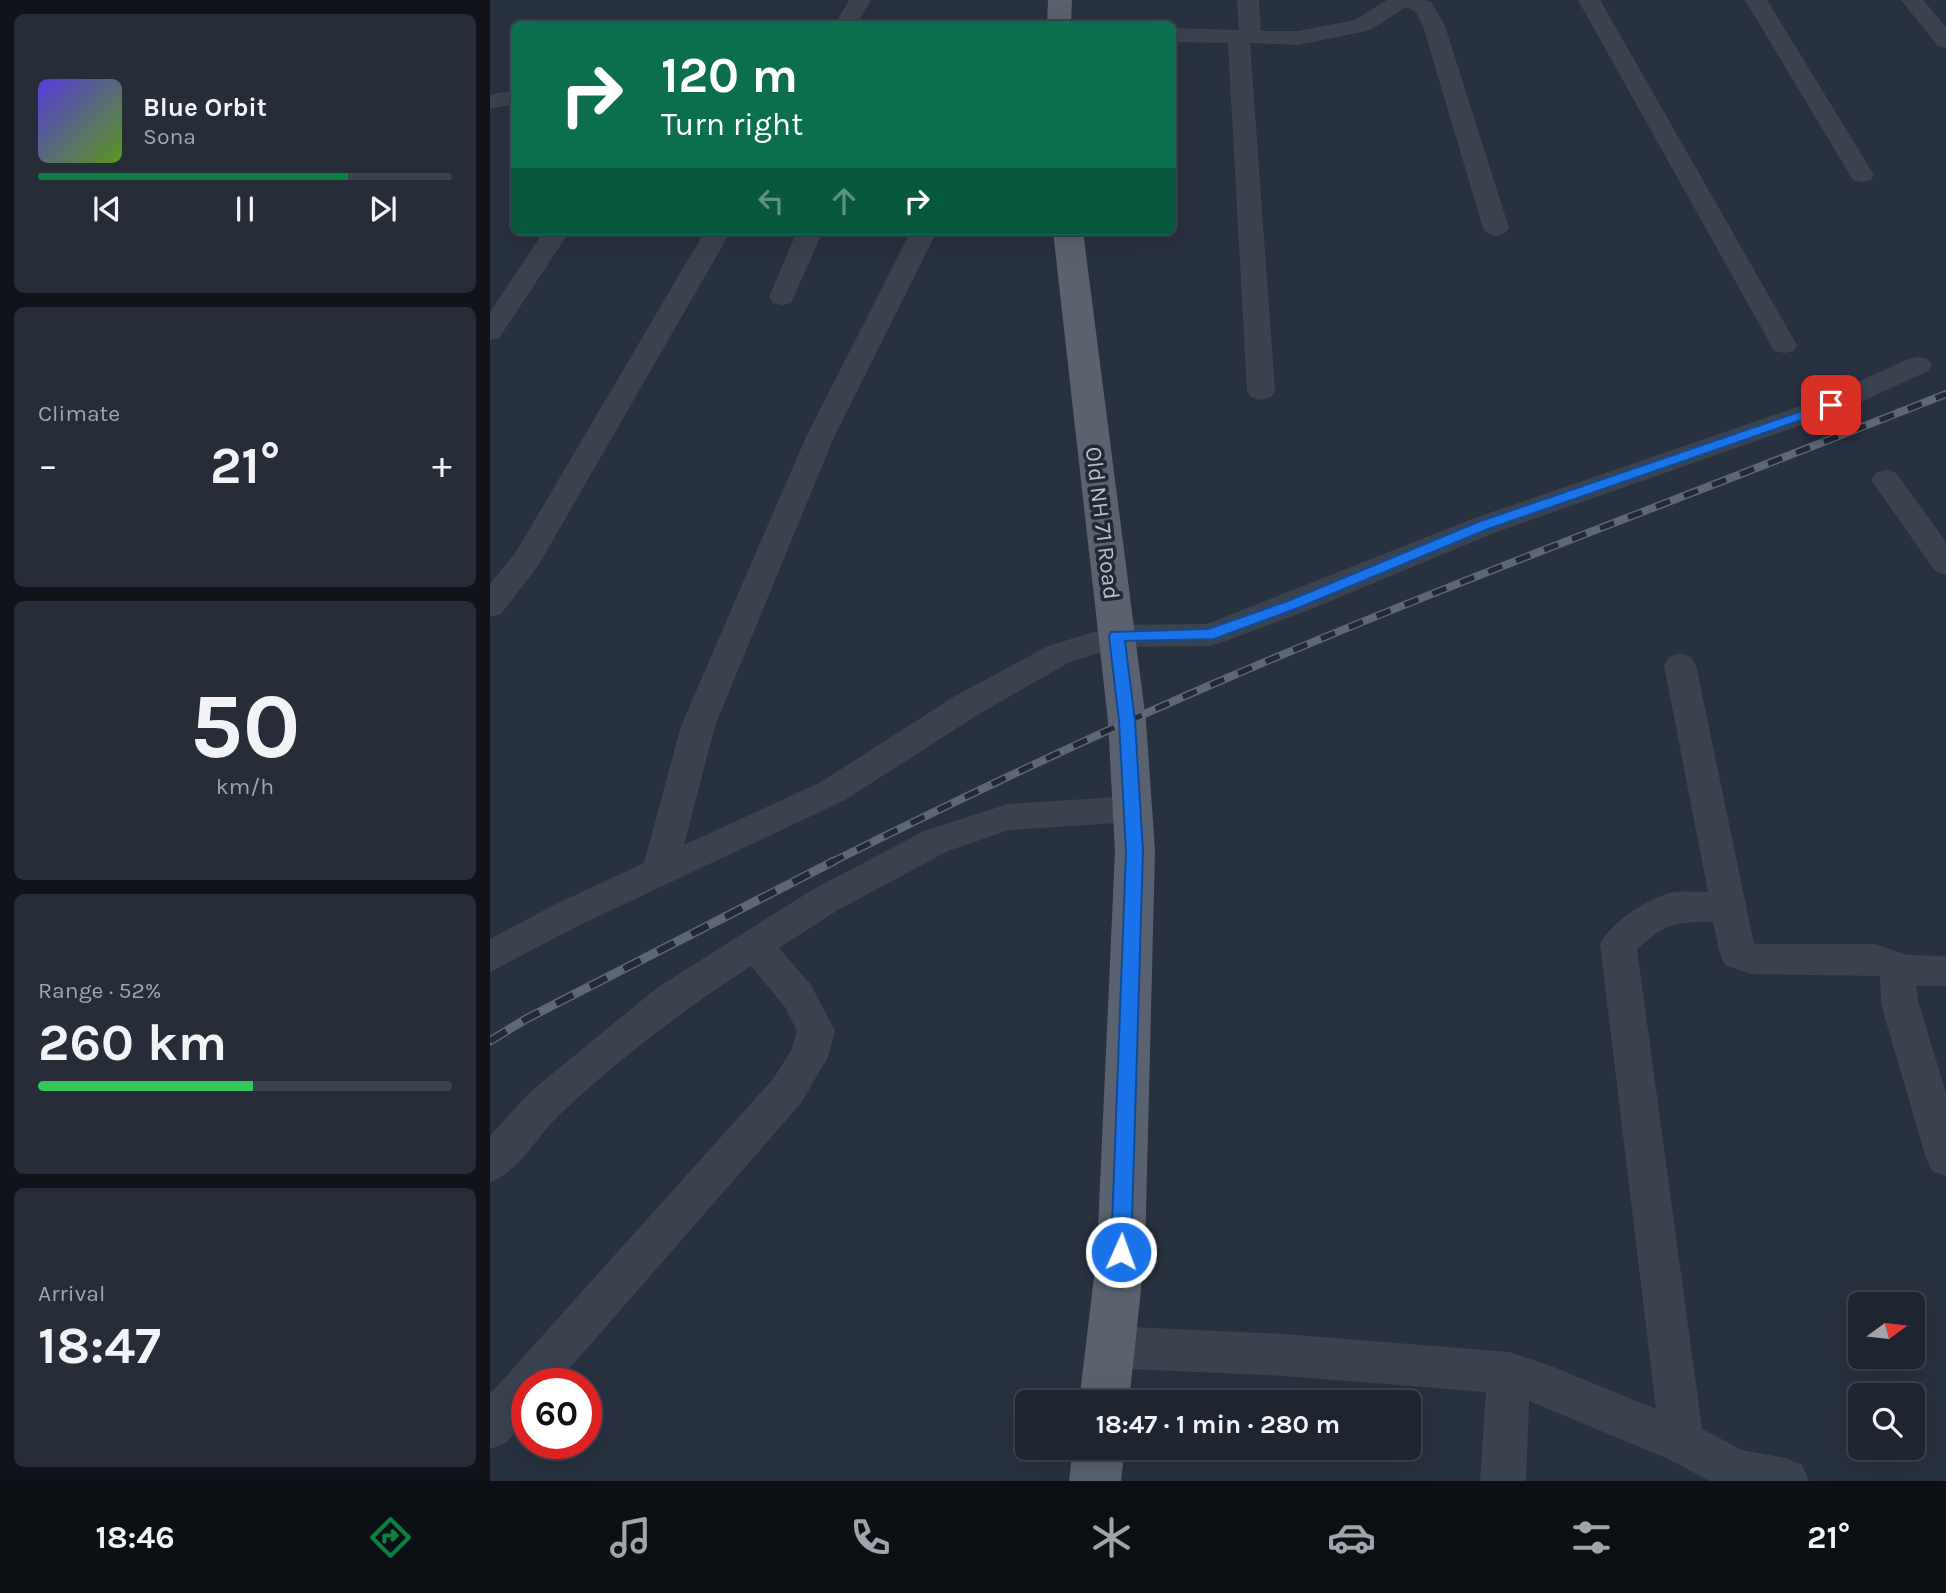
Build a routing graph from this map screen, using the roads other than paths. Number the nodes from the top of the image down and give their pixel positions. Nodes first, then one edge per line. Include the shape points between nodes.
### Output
1 (860, 0) edge
2 (1060, 0) edge
3 (1248, 0) edge
4 (1402, 0) edge
5 (1410, 0) edge
6 (1589, 0) edge
7 (1756, 0) edge
8 (1912, 0) edge
9 (848, 21) edge
10 (1059, 21) edge
11 (1176, 36) edge
12 (1245, 37) junction
13 (1946, 41) edge
14 (511, 98) edge
15 (490, 102) edge
16 (1862, 175) dead end
17 (1496, 228) dead end
18 (554, 235) edge
19 (716, 235) edge
20 (808, 235) edge
21 (922, 235) edge
22 (1068, 235) edge
23 (782, 297) dead end
24 (490, 332) edge
25 (1784, 345) dead end
26 (1918, 365) dead end
27 (1261, 391) dead end
28 (1886, 480) dead end
29 (1946, 564) edge
30 (490, 606) edge
31 (1116, 636) junction
32 (1681, 665) dead end
33 (1133, 809) junction
34 (659, 874) junction
35 (1729, 907) junction
36 (754, 944) junction
37 (490, 957) edge
38 (1946, 971) edge
39 (1900, 972) junction
40 (1946, 1158) edge
41 (490, 1164) edge
42 (1110, 1347) junction
43 (542, 1368) edge
44 (1509, 1373) junction
45 (1105, 1390) edge
46 (511, 1403) edge
47 (490, 1427) edge
48 (1682, 1442) junction
49 (1097, 1460) edge
50 (1095, 1481) edge
51 (1503, 1481) edge
52 (1786, 1481) edge

1 - 9 street
2 - 10 main road
3 - 12 street
4 - 12 street via 1362,25 1298,38
5 - 17 street via 1423,7 1434,26
6 - 25 street
7 - 16 street
8 - 13 street
11 - 12 street
12 - 27 street
14 - 15 street
18 - 24 street
19 - 30 street via 527,559
20 - 23 street
21 - 34 street via 820,437 698,726
22 - 31 main road, Old NH 71 Road
26 - 31 street via 1831,405 1483,526 1209,635
28 - 29 street
31 - 33 main road, Old NH 71 Road
31 - 34 street via 1059,654 967,705 833,791
32 - 35 street
33 - 36 street via 1008,817 936,842 825,900
33 - 42 main road, Old NH 71 Road via 1121,1252
34 - 37 street via 569,914
35 - 39 street via 1738,954 1751,959 1875,959
35 - 48 street via 1674,907 1641,924 1618,944
36 - 41 street via 671,998 544,1104
36 - 43 street via 798,996 816,1031 809,1057 787,1091
38 - 39 street
39 - 40 street via 1900,1004
42 - 44 street
42 - 45 main road, Old NH 71 Road
44 - 48 street
44 - 51 street
46 - 47 street
48 - 52 street via 1737,1471
49 - 50 main road

